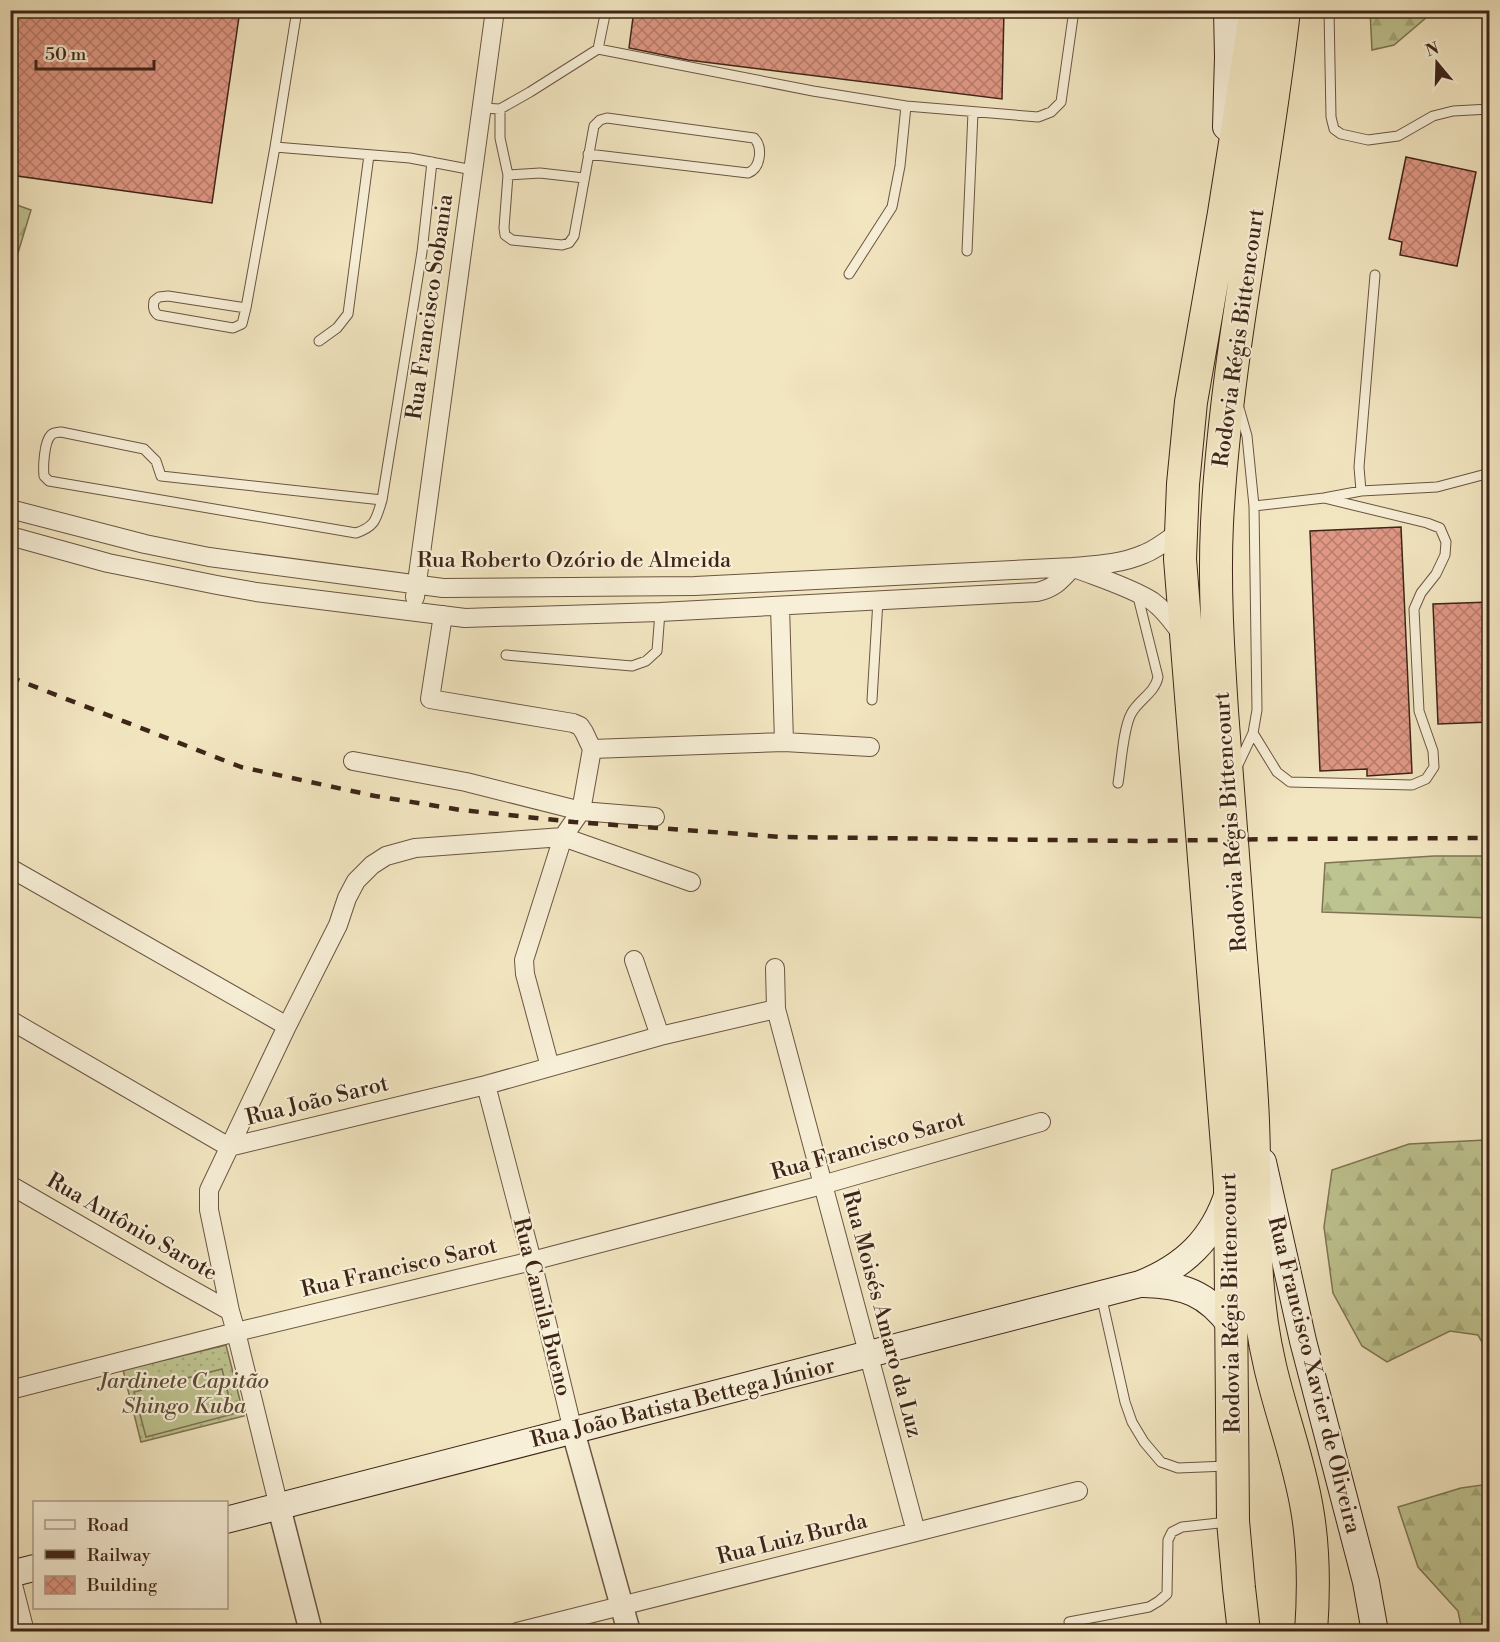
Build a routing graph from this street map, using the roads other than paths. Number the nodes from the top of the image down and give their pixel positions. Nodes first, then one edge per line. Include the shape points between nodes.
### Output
1 (297, 10) edge
2 (495, 10) edge
3 (606, 10) edge
4 (1074, 10) edge
5 (1227, 10) edge
6 (1256, 10) edge
7 (1284, 10) edge
8 (1297, 10) edge
9 (1329, 10) edge
10 (598, 49) junction
11 (906, 106) junction
12 (491, 108) junction
13 (1490, 109) edge
14 (973, 112) junction
15 (275, 147) junction
16 (588, 154) junction
17 (369, 155) junction
18 (432, 162) junction
19 (1263, 162) junction
20 (473, 170) junction
21 (508, 175) junction
22 (585, 178) junction
23 (1224, 213) junction
24 (967, 251) dead end
25 (849, 274) dead end
26 (1376, 275) dead end
27 (246, 308) junction
28 (319, 341) dead end
29 (1230, 378) junction
30 (1490, 473) edge
31 (1361, 491) junction
32 (1324, 498) junction
33 (381, 500) junction
34 (1254, 506) junction
35 (19, 511) edge
36 (1180, 531) junction
37 (16, 538) edge
38 (184, 553) junction
39 (1073, 567) junction
40 (353, 577) junction
41 (879, 577) junction
42 (179, 578) junction
43 (416, 585) junction
44 (660, 586) junction
45 (1137, 593) junction
46 (878, 600) junction
47 (350, 603) junction
48 (780, 606) junction
49 (413, 610) junction
50 (660, 612) junction
51 (443, 615) junction
52 (1185, 640) junction
53 (506, 655) dead end
54 (872, 700) dead end
55 (1253, 733) junction
56 (784, 742) junction
57 (870, 747) dead end
58 (592, 749) junction
59 (353, 761) dead end
60 (1118, 783) dead end
61 (1228, 789) junction
62 (581, 811) junction
63 (656, 817) dead end
64 (563, 837) junction
65 (10, 868) edge
66 (691, 882) dead end
67 (634, 960) dead end
68 (775, 968) dead end
69 (776, 1009) junction
70 (10, 1020) edge
71 (287, 1026) junction
72 (660, 1036) junction
73 (550, 1067) junction
74 (486, 1085) junction
75 (1253, 1118) junction
76 (1041, 1122) dead end
77 (230, 1147) junction
78 (822, 1185) junction
79 (1230, 1187) junction
80 (15, 1191) edge
81 (532, 1261) junction
82 (1140, 1284) junction
83 (1101, 1295) junction
84 (230, 1311) junction
85 (1231, 1326) junction
86 (236, 1332) junction
87 (870, 1354) junction
88 (10, 1390) edge
89 (573, 1431) junction
90 (1233, 1466) junction
91 (1077, 1491) dead end
92 (279, 1507) junction
93 (228, 1520) edge
94 (1233, 1521) junction
95 (916, 1533) junction
96 (33, 1568) edge
97 (11, 1574) edge
98 (622, 1606) junction
99 (1070, 1622) dead end
100 (25, 1632) edge
101 (311, 1632) edge
102 (517, 1632) edge
103 (629, 1632) edge
104 (1244, 1632) edge
105 (1311, 1632) edge
106 (1375, 1632) edge

1 - 15 lane
2 - 12 street, Rua Francisco Sobania
3 - 10 lane
4 - 14 lane via 1061,102 1038,117
5 - 23 main road
6 - 23 highway, Rodovia Régis Bittencourt
7 - 19 highway, Rodovia Régis Bittencourt
8 - 19 main road
9 - 13 lane via 1331,117 1334,129 1341,134 1368,140 1398,136 1433,116
10 - 11 lane
10 - 12 lane via 530,92
11 - 14 lane
11 - 25 lane via 892,207
12 - 20 street, Rua Francisco Sobania
12 - 21 lane
14 - 24 lane
15 - 17 lane
15 - 27 lane
16 - 16 lane via 594,126 607,118 754,138 760,149 757,167 748,173
16 - 22 lane
17 - 18 lane
17 - 28 lane via 348,314
18 - 20 lane
18 - 33 lane via 422,252
19 - 29 highway, Rodovia Régis Bittencourt
20 - 43 street, Rua Francisco Sobania
21 - 22 lane via 540,173
21 - 22 lane via 505,235 512,240 562,245 574,236
23 - 36 highway, Rodovia Régis Bittencourt via 1191,402
26 - 31 lane via 1359,467
27 - 27 lane via 242,324 233,328 158,315 153,307 159,297 168,296
29 - 34 lane via 1246,436
29 - 61 highway, Rodovia Régis Bittencourt via 1216,578
30 - 31 lane via 1437,487
31 - 32 lane
32 - 34 lane
32 - 55 lane via 1427,523 1440,528 1446,542 1437,574 1414,609 1419,711 1434,767 1426,779 1412,786 1290,783 1277,772
33 - 33 lane via 375,522 356,532 49,481 43,469 44,458 49,437 61,432 144,449 156,461 161,476
34 - 55 lane via 1257,710
35 - 37 street
35 - 38 street, Rua Roberto Ozório de Almeida
36 - 39 street, Rua Roberto Ozório de Almeida via 1146,554 1105,565
36 - 52 highway, Rodovia Régis Bittencourt
37 - 42 street
38 - 40 street, Rua Roberto Ozório de Almeida
38 - 42 street
39 - 41 street, Rua Roberto Ozório de Almeida
39 - 45 street, Rua Roberto Ozório de Almeida
39 - 46 street via 1059,583 1037,592
40 - 43 street, Rua Roberto Ozório de Almeida
40 - 47 street
41 - 44 street, Rua Roberto Ozório de Almeida
41 - 46 street
42 - 47 street
43 - 44 street, Rua Roberto Ozório de Almeida via 466,589
43 - 49 street, Rua Francisco Sobania
44 - 50 street
45 - 52 street, Rua Roberto Ozório de Almeida via 1164,611
45 - 60 lane via 1158,677 1156,685 1132,712
46 - 48 street
46 - 54 lane
47 - 49 street
48 - 50 street
48 - 56 street
49 - 51 street
50 - 51 street via 484,618
50 - 53 lane via 657,651 632,666
51 - 58 street via 430,699 573,723 580,726
52 - 79 highway, Rodovia Régis Bittencourt
55 - 61 lane
56 - 57 street
56 - 58 street
58 - 62 street
59 - 62 street via 466,782
61 - 75 highway, Rodovia Régis Bittencourt
62 - 63 street
62 - 64 street
64 - 66 street
64 - 71 street via 415,848 386,856 372,865 356,881 347,898 338,925
64 - 73 street via 524,960
65 - 71 street
67 - 72 street
68 - 69 street, Rua Moisés Amaro da Luz
69 - 72 street, Rua João Sarot
69 - 78 street, Rua Moisés Amaro da Luz
70 - 77 street, Rua João Sarot
71 - 77 street
72 - 73 street, Rua João Sarot
73 - 74 street, Rua João Sarot
74 - 77 street, Rua João Sarot
74 - 81 street, Rua Camila Bueno
75 - 105 highway, Rodovia Régis Bittencourt via 1261,1315 1308,1512 1313,1585
75 - 106 main road, Rua Francisco Xavier de Oliveira
76 - 78 street, Rua Francisco Sarot
77 - 84 street via 209,1190 209,1210
78 - 81 street, Rua Francisco Sarot
78 - 87 street, Rua Moisés Amaro da Luz
79 - 82 main road, Rua João Batista Bettega Júnior via 1214,1227 1202,1242 1174,1268
79 - 85 highway, Rodovia Régis Bittencourt
80 - 84 street, Rua Antônio Sarote
81 - 86 street, Rua Francisco Sarot
81 - 89 street, Rua Camila Bueno
82 - 83 main road, Rua João Batista Bettega Júnior
82 - 85 main road, Rua João Batista Bettega Júnior via 1186,1289 1212,1304
83 - 87 main road, Rua João Batista Bettega Júnior
83 - 90 lane via 1125,1402 1144,1442 1161,1462 1178,1468
84 - 86 street
85 - 90 highway, Rodovia Régis Bittencourt
86 - 88 street, Rua Francisco Sarot
86 - 92 street
87 - 89 main road, Rua João Batista Bettega Júnior
87 - 95 street, Rua Moisés Amaro da Luz
89 - 92 main road, Rua João Batista Bettega Júnior
89 - 98 street, Rua Camila Bueno
90 - 94 highway, Rodovia Régis Bittencourt
91 - 95 street, Rua Luiz Burda
92 - 93 main road, Rua João Batista Bettega Júnior
92 - 101 street
94 - 99 lane via 1182,1527 1172,1532 1168,1540 1167,1594 1159,1601 1149,1607
94 - 104 highway, Rodovia Régis Bittencourt
95 - 98 street, Rua Luiz Burda
96 - 97 main road
97 - 100 street
98 - 102 street, Rua Luiz Burda
98 - 103 street, Rua Camila Bueno

